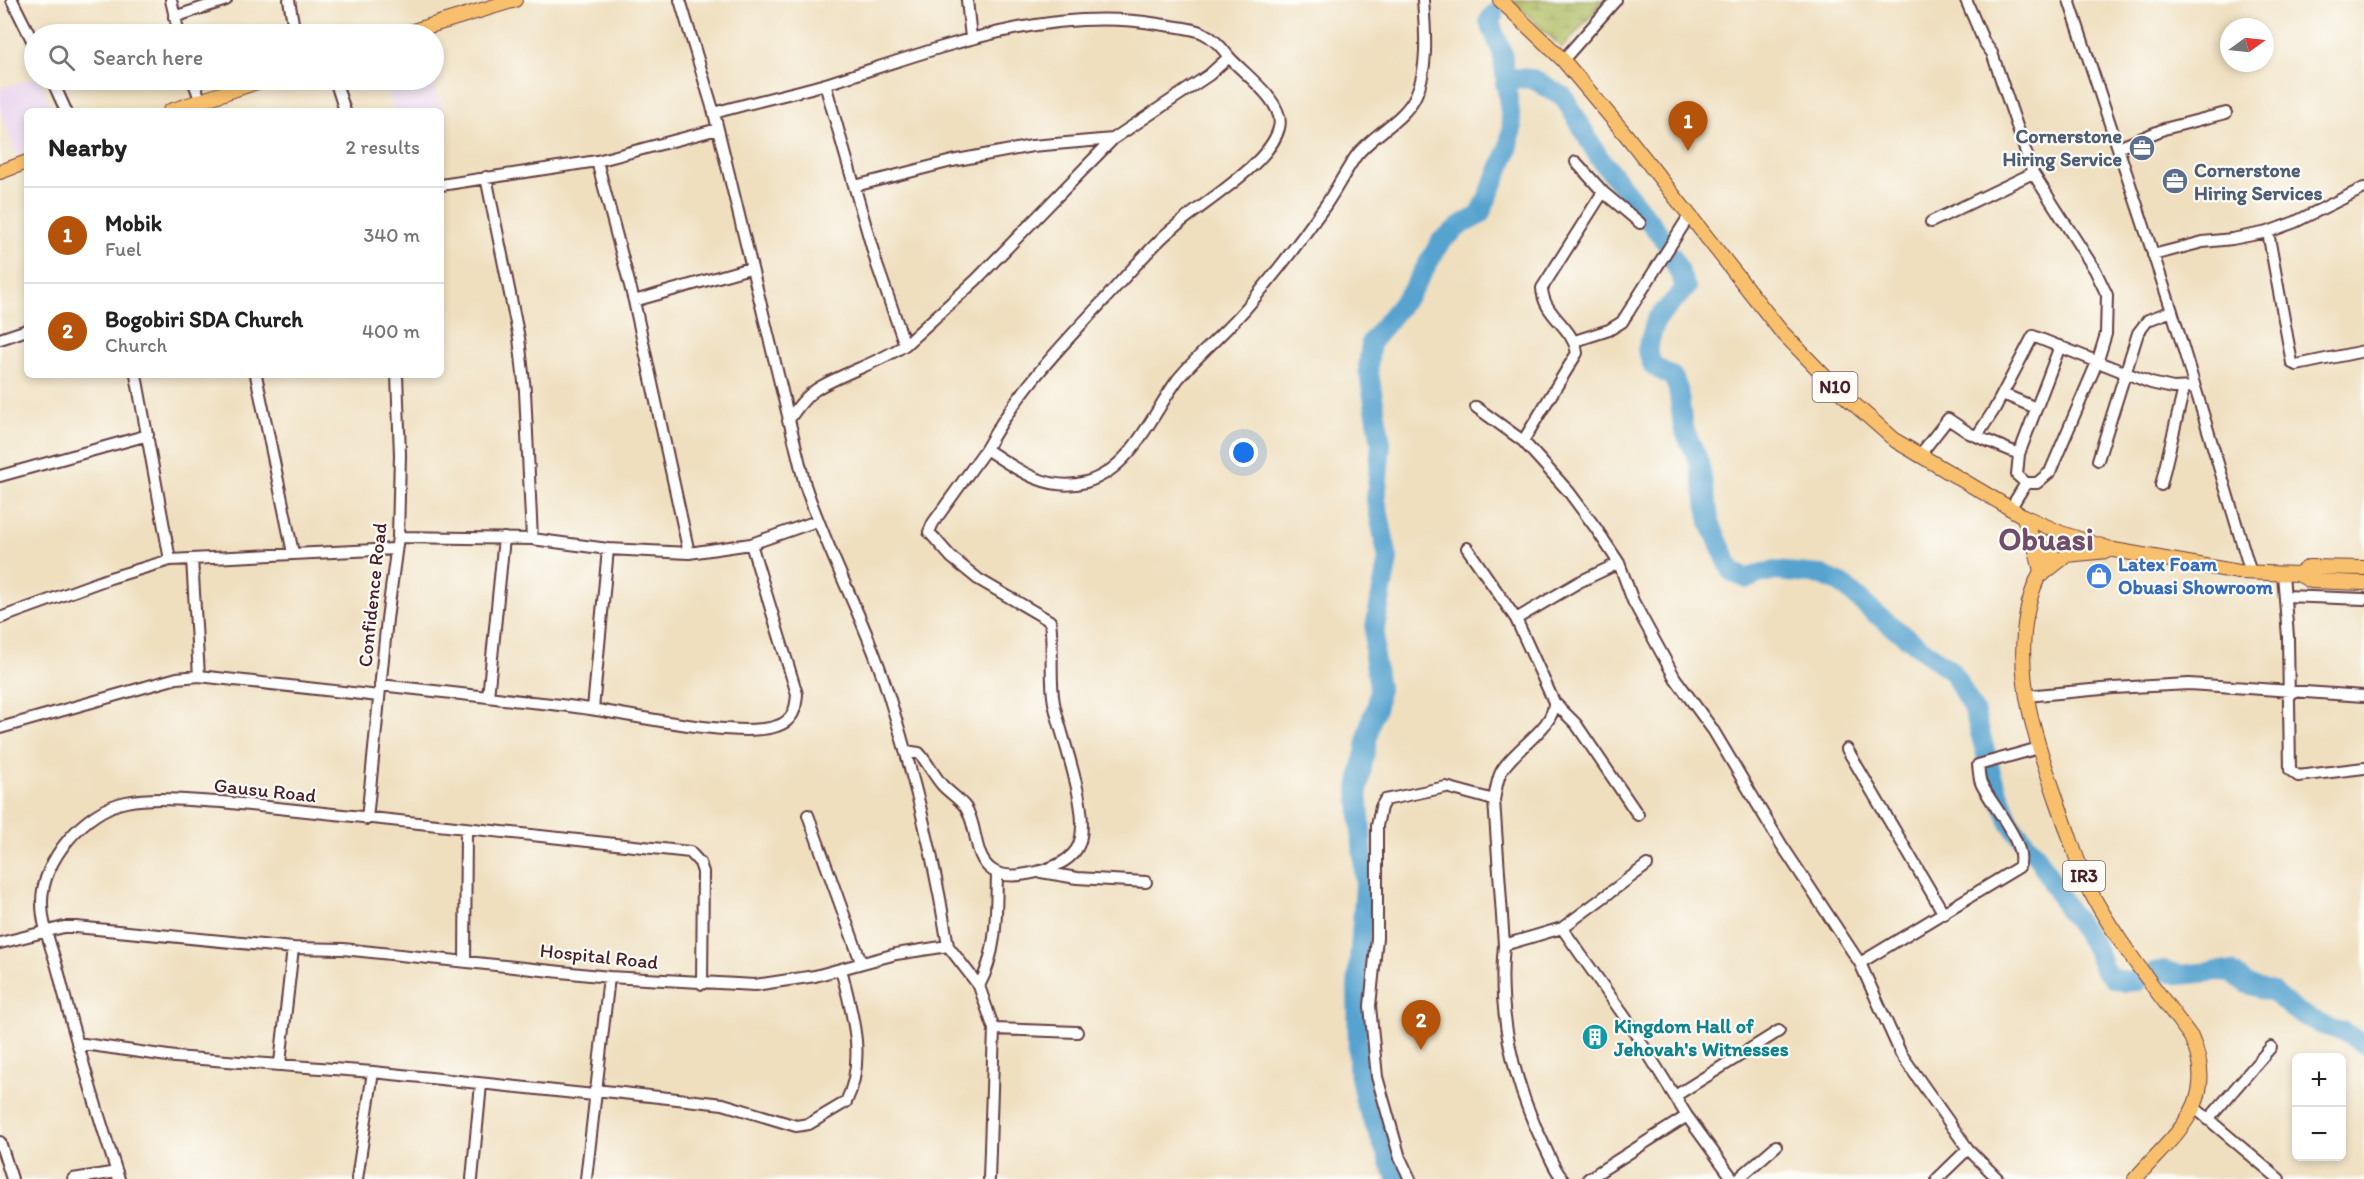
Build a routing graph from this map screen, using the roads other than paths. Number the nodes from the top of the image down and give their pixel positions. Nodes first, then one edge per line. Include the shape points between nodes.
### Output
1 (12, 0) edge
2 (171, 0) edge
3 (226, 0) edge
4 (289, 0) edge
5 (515, 0) edge
6 (680, 0) edge
7 (967, 0) edge
8 (1424, 0) edge
9 (1500, 0) edge
10 (1616, 0) edge
11 (1966, 0) edge
12 (2069, 0) edge
13 (174, 18) junction
14 (24, 24) edge
15 (176, 24) edge
16 (293, 24) edge
17 (436, 24) edge
18 (971, 38) junction
19 (1229, 57) junction
20 (1563, 60) junction
21 (825, 84) junction
22 (57, 90) edge
23 (197, 90) edge
24 (230, 90) edge
25 (338, 90) edge
26 (200, 99) junction
27 (65, 108) edge
28 (178, 108) edge
29 (344, 108) edge
30 (714, 113) junction
31 (2226, 113) dead end
32 (718, 129) junction
33 (1113, 139) junction
34 (2118, 148) junction
35 (597, 161) junction
36 (1576, 162) dead end
37 (24, 163) edge
38 (0, 172) edge
39 (2033, 173) junction
40 (486, 177) junction
41 (444, 184) edge
42 (855, 186) junction
43 (2364, 188) edge
44 (1603, 192) junction
45 (1689, 216) junction
46 (1931, 222) dead end
47 (1640, 223) dead end
48 (2268, 232) junction
49 (2153, 255) junction
50 (750, 268) junction
51 (634, 301) junction
52 (2172, 311) junction
53 (24, 331) edge
54 (0, 339) edge
55 (1575, 341) junction
56 (905, 345) junction
57 (2060, 346) junction
58 (2364, 351) edge
59 (2098, 360) junction
60 (2125, 372) junction
61 (137, 378) edge
62 (257, 378) edge
63 (397, 378) edge
64 (2189, 387) junction
65 (2003, 394) junction
66 (1476, 407) dead end
67 (2036, 408) junction
68 (788, 421) junction
69 (148, 435) junction
70 (1977, 436) junction
71 (1523, 441) junction
72 (986, 449) junction
73 (2019, 454) junction
74 (1919, 456) junction
75 (2098, 460) dead end
76 (0, 476) edge
77 (2026, 483) junction
78 (2160, 485) dead end
79 (2017, 513) junction
80 (817, 521) junction
81 (2061, 533) junction
82 (398, 537) junction
83 (504, 538) junction
84 (532, 539) junction
85 (751, 544) junction
86 (1467, 548) dead end
87 (395, 549) junction
88 (608, 549) junction
89 (2114, 550) junction
90 (293, 553) junction
91 (689, 553) junction
92 (192, 559) junction
93 (170, 560) junction
94 (1618, 563) junction
95 (2364, 568) edge
96 (2251, 573) junction
97 (2283, 574) junction
98 (2298, 574) junction
99 (2039, 575) junction
100 (2364, 583) edge
101 (2285, 596) junction
102 (2364, 599) edge
103 (0, 618) edge
104 (1516, 619) junction
105 (199, 676) junction
106 (380, 690) junction
107 (2288, 690) junction
108 (2026, 696) junction
109 (2364, 696) edge
110 (488, 697) junction
111 (1554, 702) junction
112 (593, 709) junction
113 (0, 728) edge
114 (2039, 748) junction
115 (1847, 749) dead end
116 (905, 751) junction
117 (2364, 768) edge
118 (1494, 800) junction
119 (808, 814) dead end
120 (1638, 815) dead end
121 (367, 819) junction
122 (466, 828) junction
123 (1647, 865) dead end
124 (1037, 872) junction
125 (997, 873) junction
126 (1146, 882) dead end
127 (1944, 914) junction
128 (1562, 928) junction
129 (47, 932) junction
130 (0, 943) edge
131 (1504, 945) junction
132 (948, 946) junction
133 (293, 948) junction
134 (465, 962) junction
135 (861, 962) junction
136 (1860, 963) junction
137 (841, 969) junction
138 (609, 976) junction
139 (702, 984) junction
140 (979, 986) junction
141 (994, 1029) junction
142 (1779, 1031) dead end
143 (1077, 1032) dead end
144 (76, 1043) junction
145 (2271, 1047) dead end
146 (280, 1063) junction
147 (373, 1072) junction
148 (481, 1084) junction
149 (595, 1092) junction
150 (1675, 1096) junction
151 (2195, 1108) junction
152 (1687, 1116) junction
153 (2208, 1120) junction
154 (0, 1142) edge
155 (1776, 1146) dead end
156 (1968, 1149) junction
157 (118, 1176) edge
158 (2139, 1177) edge
159 (1559, 1178) edge
160 (12, 1179) edge
161 (73, 1179) edge
162 (357, 1179) edge
163 (472, 1179) edge
164 (586, 1179) edge
165 (989, 1179) edge
166 (1410, 1179) edge
167 (1588, 1179) edge
168 (1736, 1179) edge
169 (1937, 1179) edge
170 (1998, 1179) edge
171 (2279, 1179) edge

1 - 14 street
2 - 13 street
3 - 13 street
4 - 16 street
5 - 17 main road
6 - 30 street
7 - 18 street
8 - 72 street via 1424,53 1416,96 1356,157 1287,258 1251,303 1178,380 1129,451 1106,473 1085,482 1062,485 1032,477
9 - 20 main road, N10
10 - 20 street
11 - 39 street via 1994,59
12 - 34 street
13 - 15 street
18 - 19 street via 1060,22 1141,21 1199,30 1212,36
18 - 21 street
19 - 33 street via 1209,75
19 - 72 street via 1270,98 1279,113 1280,128 1274,139 1245,172 1165,235 1067,338 1014,402
20 - 45 main road, N10
21 - 30 street
21 - 42 street
22 - 27 street
23 - 26 street
24 - 26 main road
25 - 29 street
26 - 28 main road
30 - 32 street
31 - 34 street via 2164,129
32 - 35 street
32 - 50 street
33 - 42 street via 1032,146 952,161
33 - 56 street via 976,280
34 - 49 street
35 - 40 street
35 - 51 street
36 - 44 street
37 - 38 main road
39 - 46 street
39 - 59 street via 2107,295 2106,334
40 - 41 street
40 - 84 street via 519,338
42 - 56 street
43 - 48 street
44 - 47 street
44 - 55 street via 1542,288 1549,311
45 - 55 street via 1622,322
45 - 74 main road, N10 via 1810,363 1880,428
48 - 49 street
48 - 58 street via 2292,363
49 - 52 street
50 - 51 street
50 - 68 street
51 - 91 street
52 - 60 street via 2143,325
52 - 64 street
53 - 54 street
55 - 71 street via 1576,353 1569,369
56 - 68 street via 820,387 802,401
57 - 59 street
57 - 65 street via 2033,336
57 - 67 street
59 - 60 street
59 - 77 street via 2050,472 2037,483
60 - 64 street via 2151,383
60 - 75 street
61 - 69 street
62 - 90 street
63 - 82 street, Confidence Road
64 - 78 street
64 - 96 street
65 - 67 street
65 - 70 street
66 - 71 street
67 - 73 street
68 - 80 street
69 - 76 street
69 - 93 street
70 - 73 street
70 - 74 street via 1948,419
71 - 94 street via 1569,492
72 - 124 street via 929,532 978,579 1050,621 1052,693 1075,782 1081,836 1077,849 1066,860
73 - 77 street via 2017,475
74 - 79 main road, N10
77 - 79 street
79 - 81 main road, N10
79 - 99 main road via 2034,543
80 - 85 street
80 - 116 street via 888,692
81 - 89 main road, N10
81 - 99 main road, IR3
82 - 83 street
82 - 87 street, Confidence Road
83 - 84 street
83 - 110 street
84 - 88 street
85 - 91 street
85 - 112 street via 796,684 797,703 787,722 766,728 727,728
86 - 104 street
87 - 90 street
87 - 106 street, Confidence Road
88 - 91 street
88 - 112 street
89 - 96 main road, N10
89 - 99 main road via 2067,555
90 - 92 street
92 - 93 street
92 - 105 street
93 - 103 street
94 - 104 street
94 - 136 street via 1633,601 1675,678 1713,730 1781,844
95 - 98 main road, N10 via 2309,567
96 - 97 main road, N10
97 - 98 main road, N10
97 - 101 street
98 - 100 main road, N10 via 2311,581
99 - 108 main road, IR3 via 2027,610 2023,641
101 - 102 street
101 - 107 street
104 - 111 street
105 - 106 street
105 - 113 street via 147,685
106 - 110 street
106 - 121 street, Confidence Road
107 - 108 street via 2189,684
107 - 109 street
107 - 117 street via 2288,742 2293,774
108 - 114 main road, IR3
110 - 112 street
111 - 118 street via 1548,721 1502,770
111 - 120 street via 1576,724
114 - 127 street via 1978,765 1980,781 2022,859 2019,867
114 - 151 main road, IR3 via 2093,897 2115,934 2191,1037 2200,1056 2201,1089
115 - 127 street
116 - 125 street via 919,753 966,809 984,862
116 - 132 street via 940,891
118 - 131 street
118 - 166 street via 1446,787 1390,797 1380,807 1377,938 1370,1006 1377,1077 1400,1158
119 - 135 street
121 - 122 street, Gausu Road
121 - 129 street, Gausu Road via 222,802 162,799 117,805 83,822 49,871 42,902
122 - 134 street
122 - 139 street, Gausu Road via 690,852 703,872
123 - 128 street
124 - 125 street via 1011,876
124 - 126 street
125 - 140 street via 994,943
127 - 136 street
128 - 131 street
128 - 150 street
129 - 130 street, Hospital Road
129 - 133 street, Hospital Road via 76,927
129 - 144 street, Gausu Road
131 - 159 street via 1503,1004 1510,1045 1523,1100
132 - 135 street, Hospital Road
132 - 140 street
133 - 134 street, Hospital Road via 343,949
133 - 146 street
134 - 138 street, Hospital Road
135 - 137 street, Hospital Road
136 - 156 street via 1901,1054
137 - 139 street, Hospital Road via 755,985
137 - 149 street via 852,1015 858,1069 846,1102 809,1124 796,1126 723,1104
138 - 139 street, Hospital Road
138 - 149 street
140 - 141 street
141 - 143 street
141 - 165 street
142 - 150 street
144 - 146 street via 175,1057
144 - 157 street, Gausu Road
145 - 153 street
146 - 147 street
147 - 148 street
147 - 162 street
148 - 149 street
148 - 163 street
149 - 164 street
150 - 152 street
151 - 153 street
151 - 158 main road, IR3
152 - 167 street
152 - 168 street
153 - 171 street
154 - 160 street
155 - 168 street
156 - 169 street
156 - 170 street
157 - 161 street

